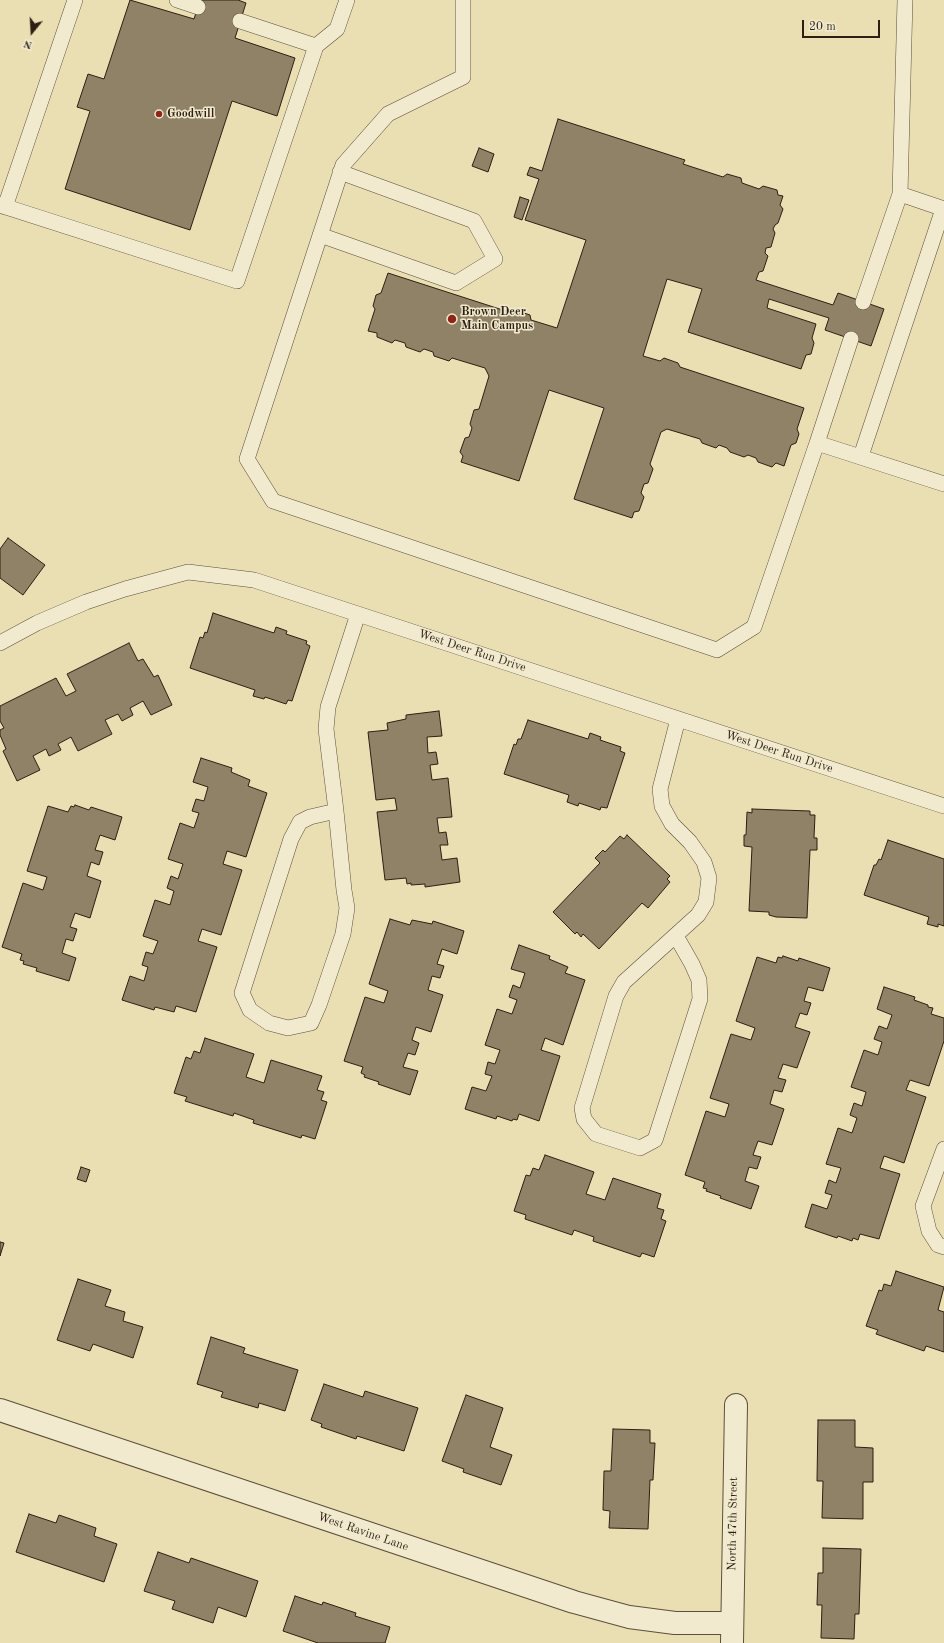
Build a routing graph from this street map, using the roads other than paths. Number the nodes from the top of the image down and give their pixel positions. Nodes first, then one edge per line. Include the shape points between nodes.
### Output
1 (75, 0) edge
2 (177, 0) edge
3 (346, 0) edge
4 (463, 0) edge
5 (905, 0) edge
6 (198, 7) dead end
7 (240, 21) dead end
8 (316, 46) junction
9 (340, 172) junction
10 (900, 194) junction
11 (2, 206) edge
12 (943, 209) edge
13 (320, 235) junction
14 (864, 302) dead end
15 (851, 339) dead end
16 (817, 442) junction
17 (861, 456) junction
18 (944, 484) edge
19 (358, 614) junction
20 (0, 643) edge
21 (678, 719) junction
22 (944, 806) edge
23 (336, 811) junction
24 (676, 936) junction
25 (944, 1149) edge
26 (944, 1246) edge
27 (736, 1405) dead end
28 (0, 1410) edge
29 (732, 1633) edge

1 - 11 lane
2 - 6 lane
3 - 8 lane via 337,28
4 - 9 lane via 463,77 388,114 343,165
5 - 10 lane
7 - 8 lane
8 - 11 lane via 237,281
9 - 13 lane
9 - 13 lane via 474,221 495,259 456,283
10 - 12 lane
10 - 14 lane
12 - 17 lane
13 - 16 lane via 247,459 273,501 717,650 754,627
15 - 16 lane
16 - 17 lane
17 - 18 lane
19 - 20 lane, West Deer Run Drive via 254,580 188,572 86,602 37,623
19 - 21 lane, West Deer Run Drive
19 - 23 lane via 328,707 326,729
21 - 22 lane, West Deer Run Drive
21 - 24 lane via 660,789 662,806 672,824 690,842 700,857 709,878 706,902 698,915
23 - 23 lane via 347,908 342,934 320,1005 311,1023 288,1028 269,1024 250,1010 242,993 291,839 300,822
24 - 24 lane via 624,982 616,996 582,1108 584,1119 596,1134 640,1148 656,1140 700,999 699,980
25 - 26 lane via 923,1206 929,1231 938,1245
27 - 29 street, North 47th Street
28 - 29 street, West Ravine Lane via 574,1602 629,1617

